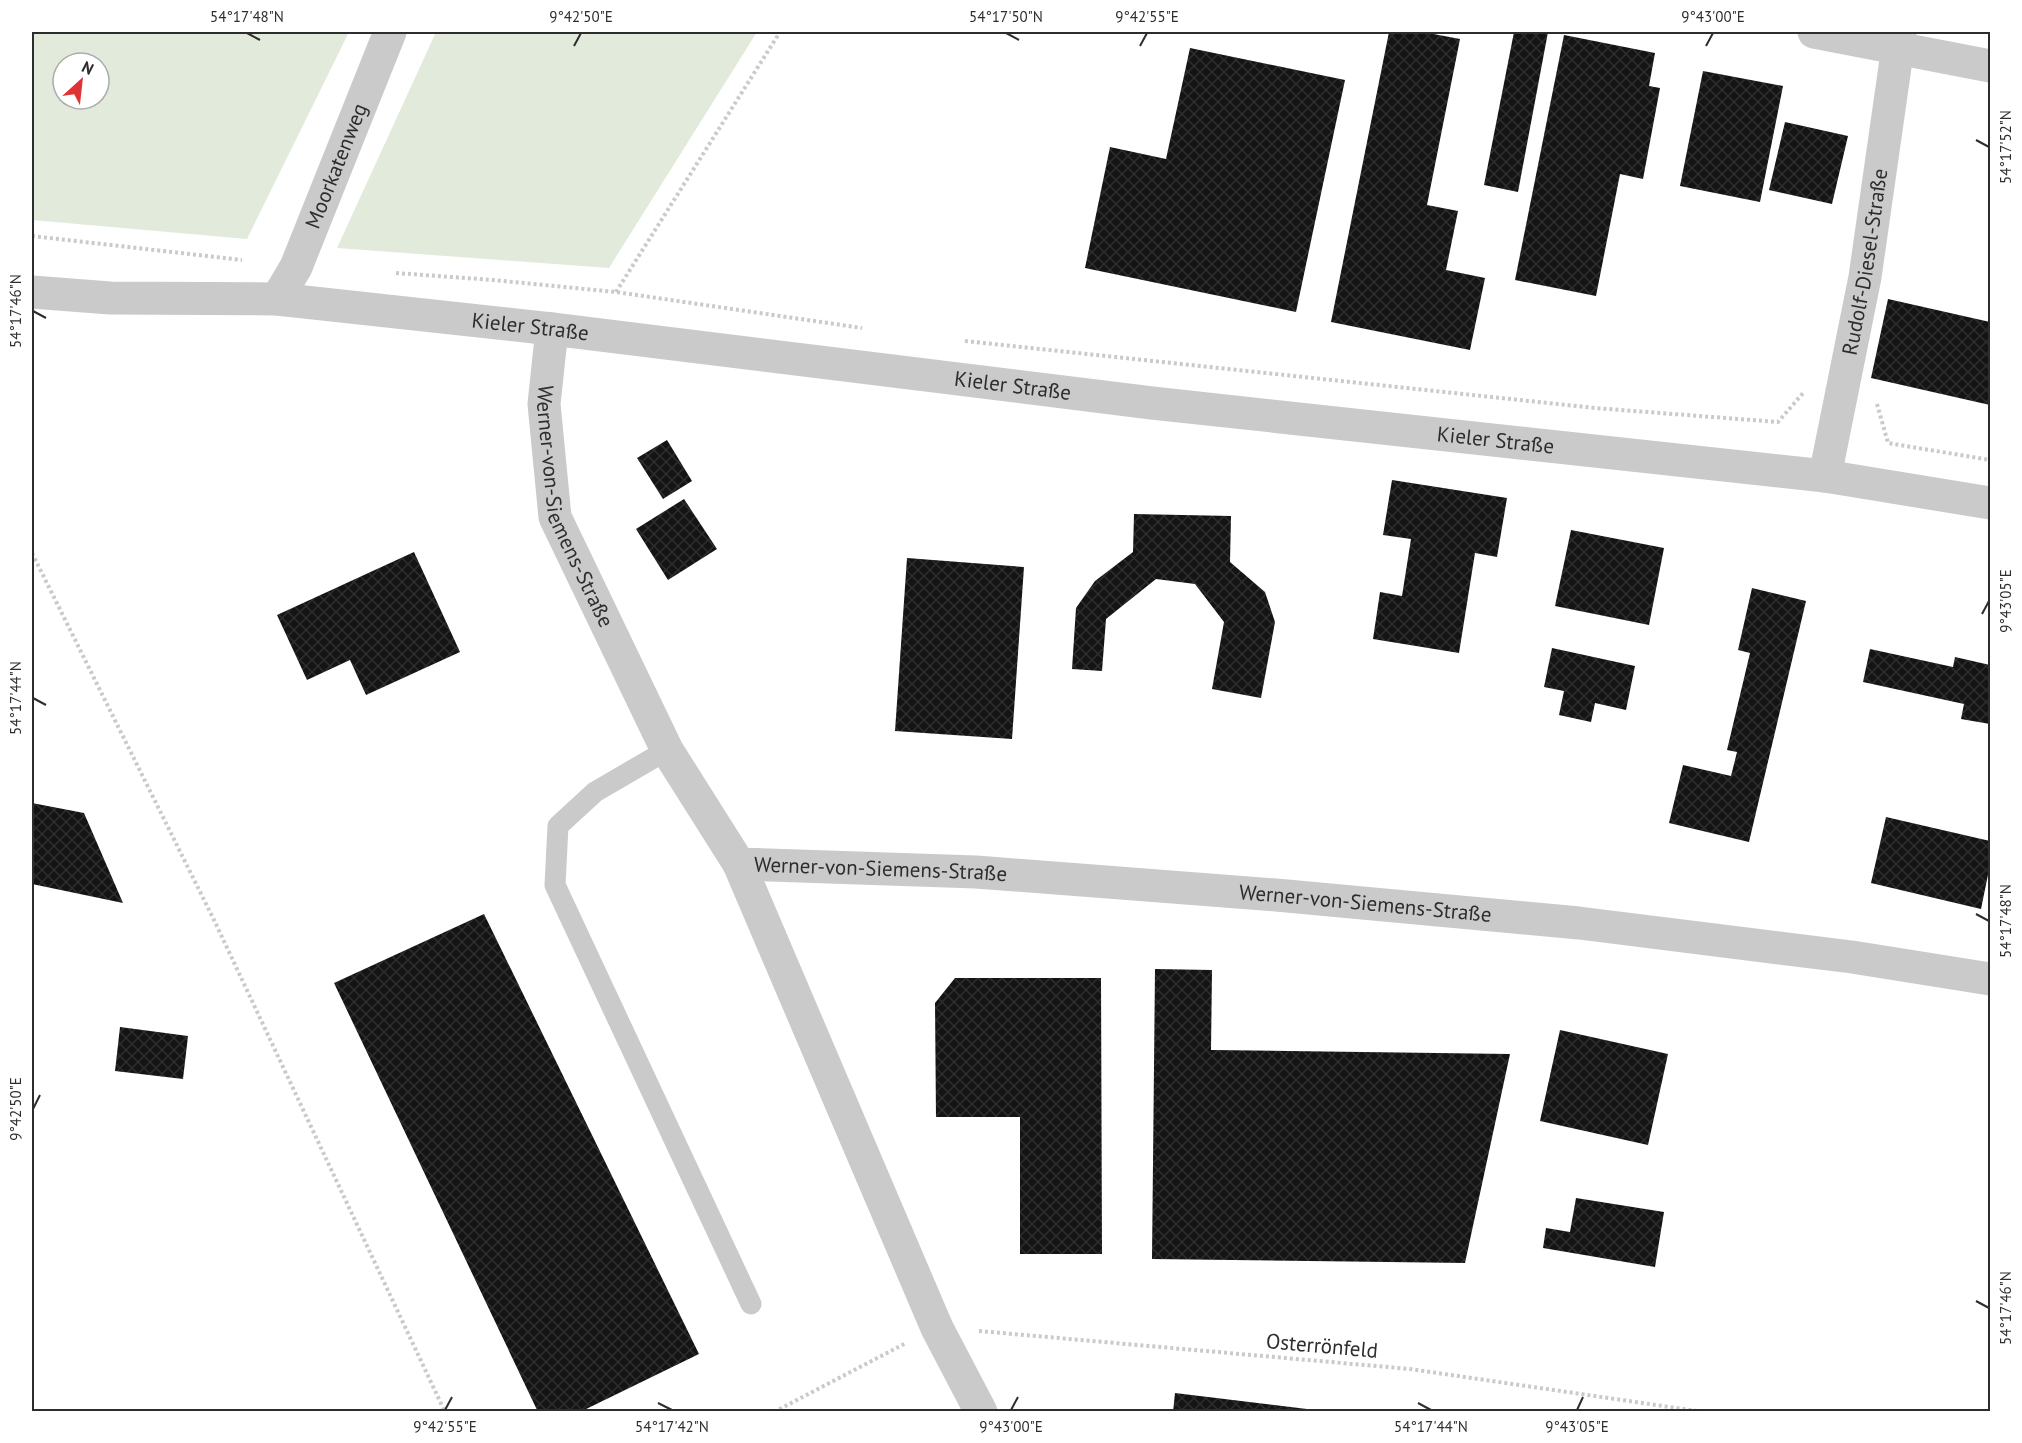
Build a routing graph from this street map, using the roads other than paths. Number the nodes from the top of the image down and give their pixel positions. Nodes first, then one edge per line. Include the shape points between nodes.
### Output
1 (390, 32) edge
2 (1814, 32) edge
3 (1898, 39) edge
4 (1990, 66) edge
5 (32, 292) edge
6 (277, 299) junction
7 (552, 329) junction
8 (1825, 476) junction
9 (1990, 503) edge
10 (667, 750) junction
11 (739, 864) junction
12 (1990, 979) edge
13 (751, 1304) dead end
14 (981, 1412) edge

1 - 6 street, Moorkatenweg via 296,267
2 - 3 street
3 - 4 street
3 - 8 street, Rudolf-Diesel-Straße via 1865,277
5 - 6 street, Kieler Straße via 110,298
6 - 7 street, Kieler Straße
7 - 8 street, Kieler Straße via 1152,403
7 - 10 street, Werner-von-Siemens-Straße via 544,404 555,517
8 - 9 street, Kieler Straße
10 - 11 street, Werner-von-Siemens-Straße
10 - 13 lane via 595,792 558,826 555,885
11 - 12 street, Werner-von-Siemens-Straße via 976,872 1276,895 1579,923 1852,957
11 - 14 street, Werner-von-Siemens-Straße via 937,1328

